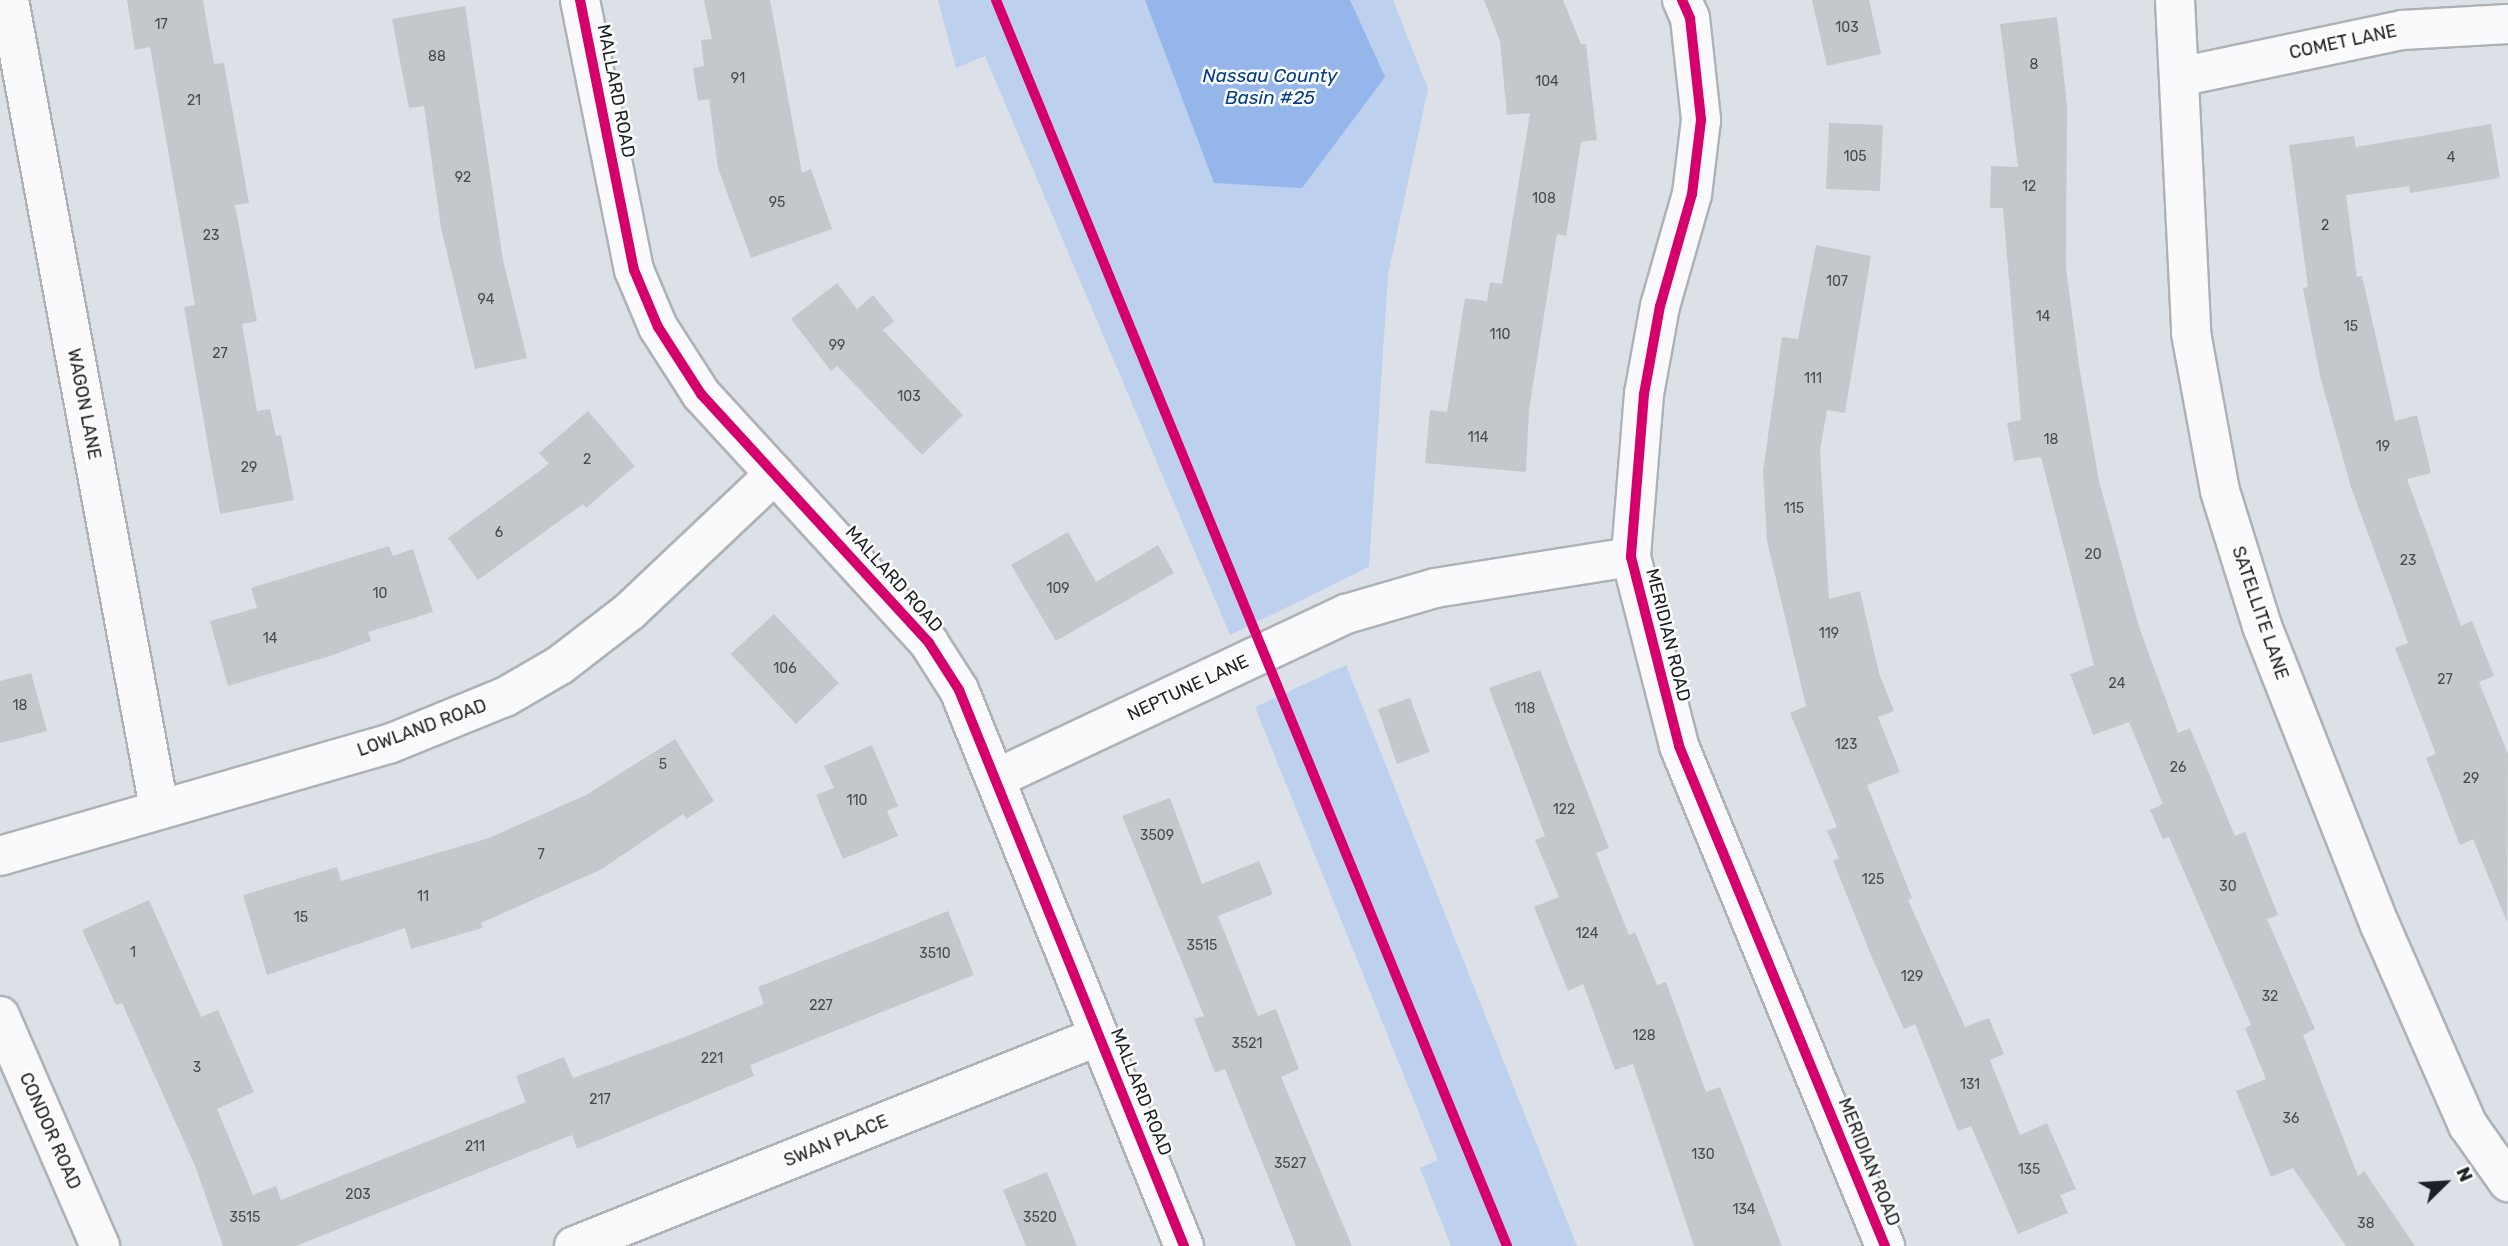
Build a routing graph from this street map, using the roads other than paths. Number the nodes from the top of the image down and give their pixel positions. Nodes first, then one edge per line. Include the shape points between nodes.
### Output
1 (9, 0) edge
2 (580, 0) edge
3 (1682, 0) edge
4 (2175, 0) edge
5 (2508, 24) edge
6 (2179, 76) junction
7 (775, 474) junction
8 (1630, 557) junction
9 (995, 779) junction
10 (159, 808) junction
11 (0, 856) edge
12 (0, 1016) edge
13 (1099, 1036) junction
14 (2508, 1182) edge
15 (645, 1233) edge
16 (100, 1246) edge
17 (574, 1246) edge
18 (1184, 1246) edge
19 (1885, 1246) edge

1 - 10 street, WAGON LANE
2 - 7 street, MALLARD ROAD via 634,270 659,327 701,394
3 - 8 street, MERIDIAN ROAD via 1689,18 1700,120 1692,194 1660,306 1644,394
4 - 6 street, SATELLITE LANE
5 - 6 street, COMET LANE via 2402,30
6 - 14 street, SATELLITE LANE via 2191,333 2220,491 2262,626 2380,925 2468,1125
7 - 9 street, MALLARD ROAD via 929,643 959,690
7 - 10 street, LOWLAND ROAD via 630,611 560,665 505,697 389,744
8 - 9 street, NEPTUNE LANE via 1435,588 1346,614
8 - 19 street, MERIDIAN ROAD via 1679,746
9 - 13 street, MALLARD ROAD
10 - 11 street, LOWLAND ROAD
12 - 16 street, CONDOR ROAD
13 - 15 street, SWAN PLACE
13 - 18 street, MALLARD ROAD
15 - 17 street, SWAN PLACE

